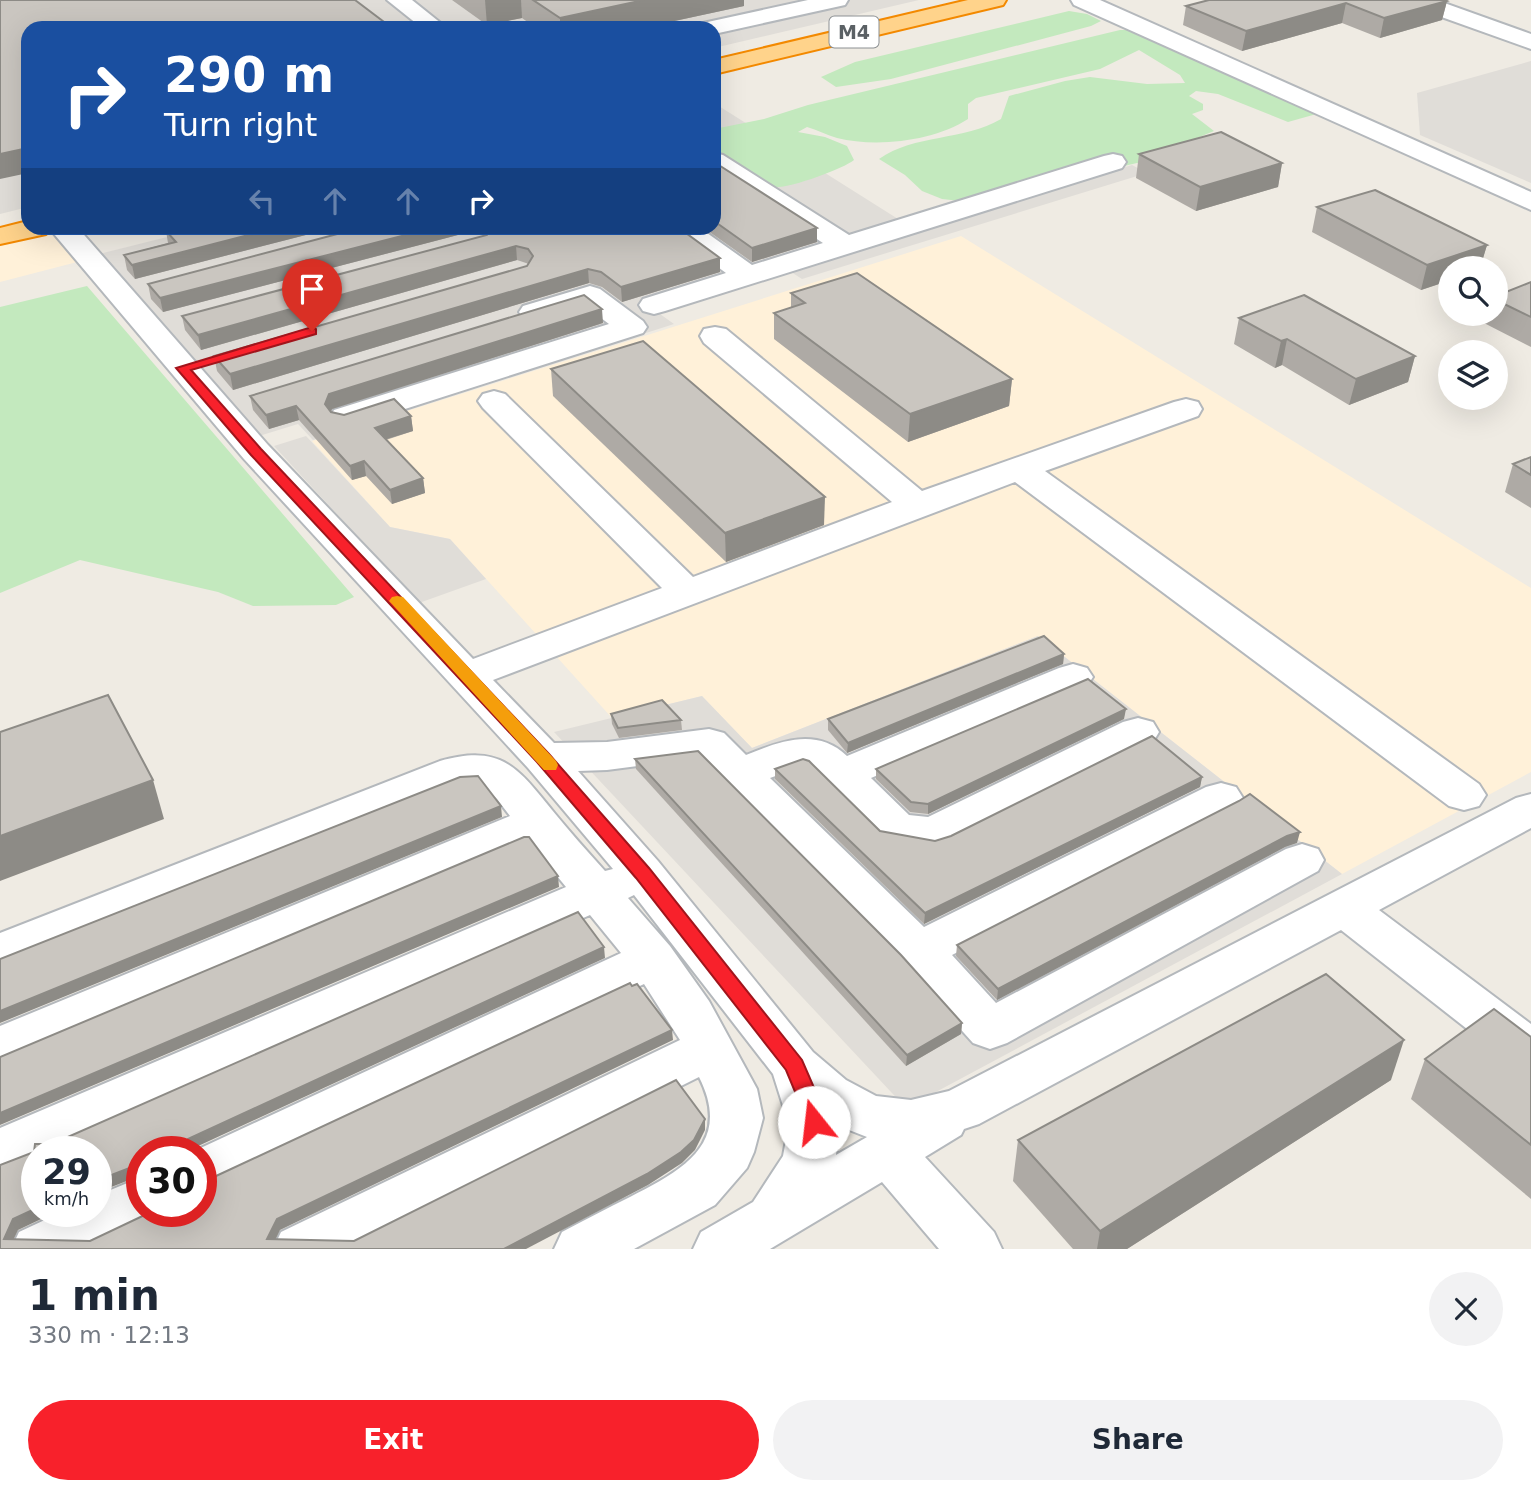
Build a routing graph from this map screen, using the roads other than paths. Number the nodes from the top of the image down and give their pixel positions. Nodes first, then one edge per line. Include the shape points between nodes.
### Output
1 (398, 0) edge
2 (995, 0) edge
3 (1082, 0) edge
4 (1455, 0) edge
5 (827, 3) edge
6 (1425, 3) edge
7 (426, 21) edge
8 (721, 26) edge
9 (865, 30) junction
10 (1531, 42) edge
11 (721, 65) edge
12 (1112, 162) dead end
13 (721, 166) edge
14 (1531, 202) edge
15 (21, 231) edge
16 (70, 235) edge
17 (692, 235) edge
18 (0, 236) edge
19 (846, 246) junction
20 (748, 276) junction
21 (654, 305) dead end
22 (510, 319) edge
23 (715, 336) dead end
24 (494, 401) dead end
25 (1186, 409) dead end
26 (346, 417) edge
27 (1019, 468) junction
28 (917, 505) junction
29 (686, 591) junction
30 (468, 675) junction
31 (1073, 677) dead end
32 (1138, 733) dead end
33 (543, 758) junction
34 (740, 774) junction
35 (842, 774) junction
36 (1464, 795) dead end
37 (1221, 797) dead end
38 (1531, 809) edge
39 (537, 822) junction
40 (1301, 860) dead end
41 (642, 873) junction
42 (596, 893) junction
43 (1344, 908) junction
44 (919, 951) junction
45 (0, 952) edge
46 (653, 959) junction
47 (0, 1047) edge
48 (710, 1048) junction
49 (1531, 1051) edge
50 (794, 1066) junction
51 (961, 1109) junction
52 (0, 1152) edge
53 (888, 1152) junction
54 (217, 1164) edge
55 (126, 1208) edge
56 (768, 1223) junction
57 (39, 1249) edge
58 (301, 1249) edge
59 (582, 1249) edge
60 (721, 1249) edge
61 (974, 1249) edge

1 - 7 street
2 - 9 highway, M4
3 - 14 street
4 - 6 street
5 - 8 street
5 - 9 street
6 - 10 street
9 - 11 highway, M4
12 - 19 street
13 - 19 street
15 - 18 highway
16 - 30 street via 148,308
17 - 20 street
19 - 20 street
20 - 21 street
22 - 26 street via 590,295 632,327
23 - 28 street
24 - 29 street
25 - 27 street
27 - 28 street
27 - 36 street
28 - 29 street
29 - 30 street
30 - 33 street
31 - 35 street
32 - 35 street via 933,832 897,830
33 - 34 street via 709,743
33 - 41 street
34 - 35 street via 807,751
34 - 44 street
37 - 44 street
38 - 43 street
39 - 42 street
39 - 45 street via 497,773 476,767 455,771
39 - 47 street
40 - 44 street via 990,1029
41 - 42 street
41 - 50 street
42 - 46 street
42 - 52 street
43 - 49 street
43 - 51 street
46 - 48 street
46 - 54 street
48 - 58 street
48 - 59 street via 731,1089 737,1118 728,1152 696,1189
50 - 51 street via 828,1095 867,1116 911,1122
50 - 56 street via 811,1106 816,1138 805,1168
51 - 53 street
53 - 56 street
53 - 61 street
55 - 57 street
56 - 60 street

